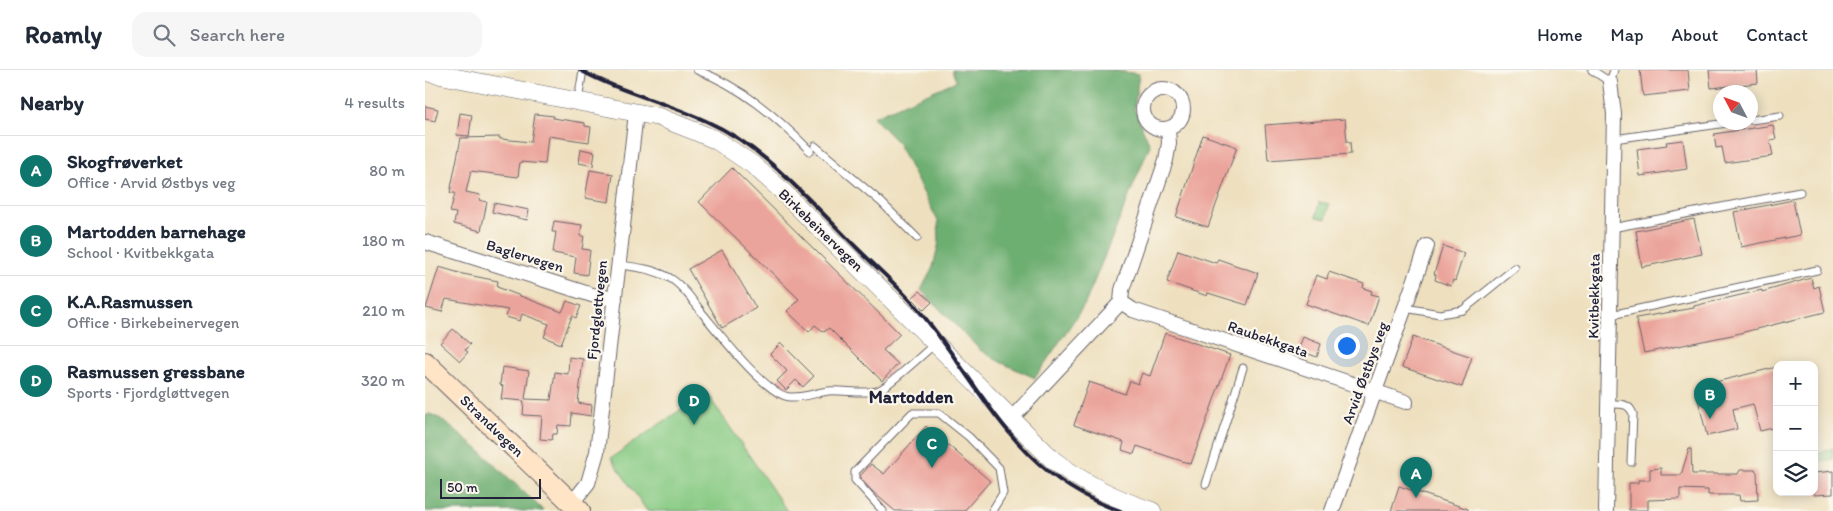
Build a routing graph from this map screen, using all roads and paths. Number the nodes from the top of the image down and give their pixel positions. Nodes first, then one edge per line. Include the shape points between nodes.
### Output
1 (583, 70) edge
2 (697, 70) edge
3 (1592, 70) edge
4 (425, 72) edge
5 (1612, 76) edge
6 (578, 101) junction
7 (636, 113) junction
8 (1780, 116) dead end
9 (1758, 119) edge
10 (1713, 125) edge
11 (1168, 129) dead end
12 (1614, 139) junction
13 (1800, 192) dead end
14 (1612, 228) junction
15 (917, 238) dead end
16 (425, 242) edge
17 (1427, 246) dead end
18 (619, 264) junction
19 (1515, 268) dead end
20 (1817, 270) dead end
21 (615, 299) junction
22 (1121, 302) junction
23 (1405, 308) junction
24 (1611, 315) junction
25 (936, 343) junction
26 (425, 362) edge
27 (1243, 368) dead end
28 (1375, 393) junction
29 (1407, 402) dead end
30 (1607, 404) junction
31 (1011, 419) junction
32 (1631, 462) dead end
33 (1206, 484) dead end
34 (576, 507) edge
35 (883, 511) edge
36 (992, 511) edge
37 (1152, 511) edge
38 (1332, 511) edge
39 (1606, 511) edge

1 - 6 lane
2 - 15 lane via 732,85 755,101 881,202
3 - 5 lane
4 - 6 street, Birkebeinervegen
5 - 12 street, Kvitbekkgata
6 - 7 street, Birkebeinervegen
7 - 18 street, Fjordgløttvegen
7 - 25 street, Birkebeinervegen via 659,117 716,140 753,165
8 - 9 lane
10 - 12 lane
11 - 22 street via 1166,160 1122,290
12 - 14 street, Kvitbekkgata
13 - 14 lane
14 - 24 street, Kvitbekkgata
16 - 21 street, Baglervegen via 592,295
17 - 23 street, Arvid Østbys veg
18 - 21 street, Fjordgløttvegen
18 - 25 lane via 650,270 671,279 763,382 789,398 827,391 879,391
19 - 23 lane via 1463,310 1440,314
20 - 24 lane
21 - 34 street, Fjordgløttvegen via 596,460 589,483
22 - 28 street, Raubekkgata via 1133,310
22 - 31 street
23 - 28 street, Arvid Østbys veg
24 - 30 street, Kvitbekkgata
25 - 31 street, Birkebeinervegen
26 - 34 main road, Strandvegen
27 - 33 lane
28 - 29 street, Raubekkgata
28 - 38 street, Arvid Østbys veg
30 - 32 lane via 1631,408
30 - 39 street, Kvitbekkgata
31 - 37 street, Birkebeinervegen via 1040,449 1069,472 1129,504
35 - 36 lane via 855,480 855,472 912,413 939,413 969,437 999,468 1003,493

